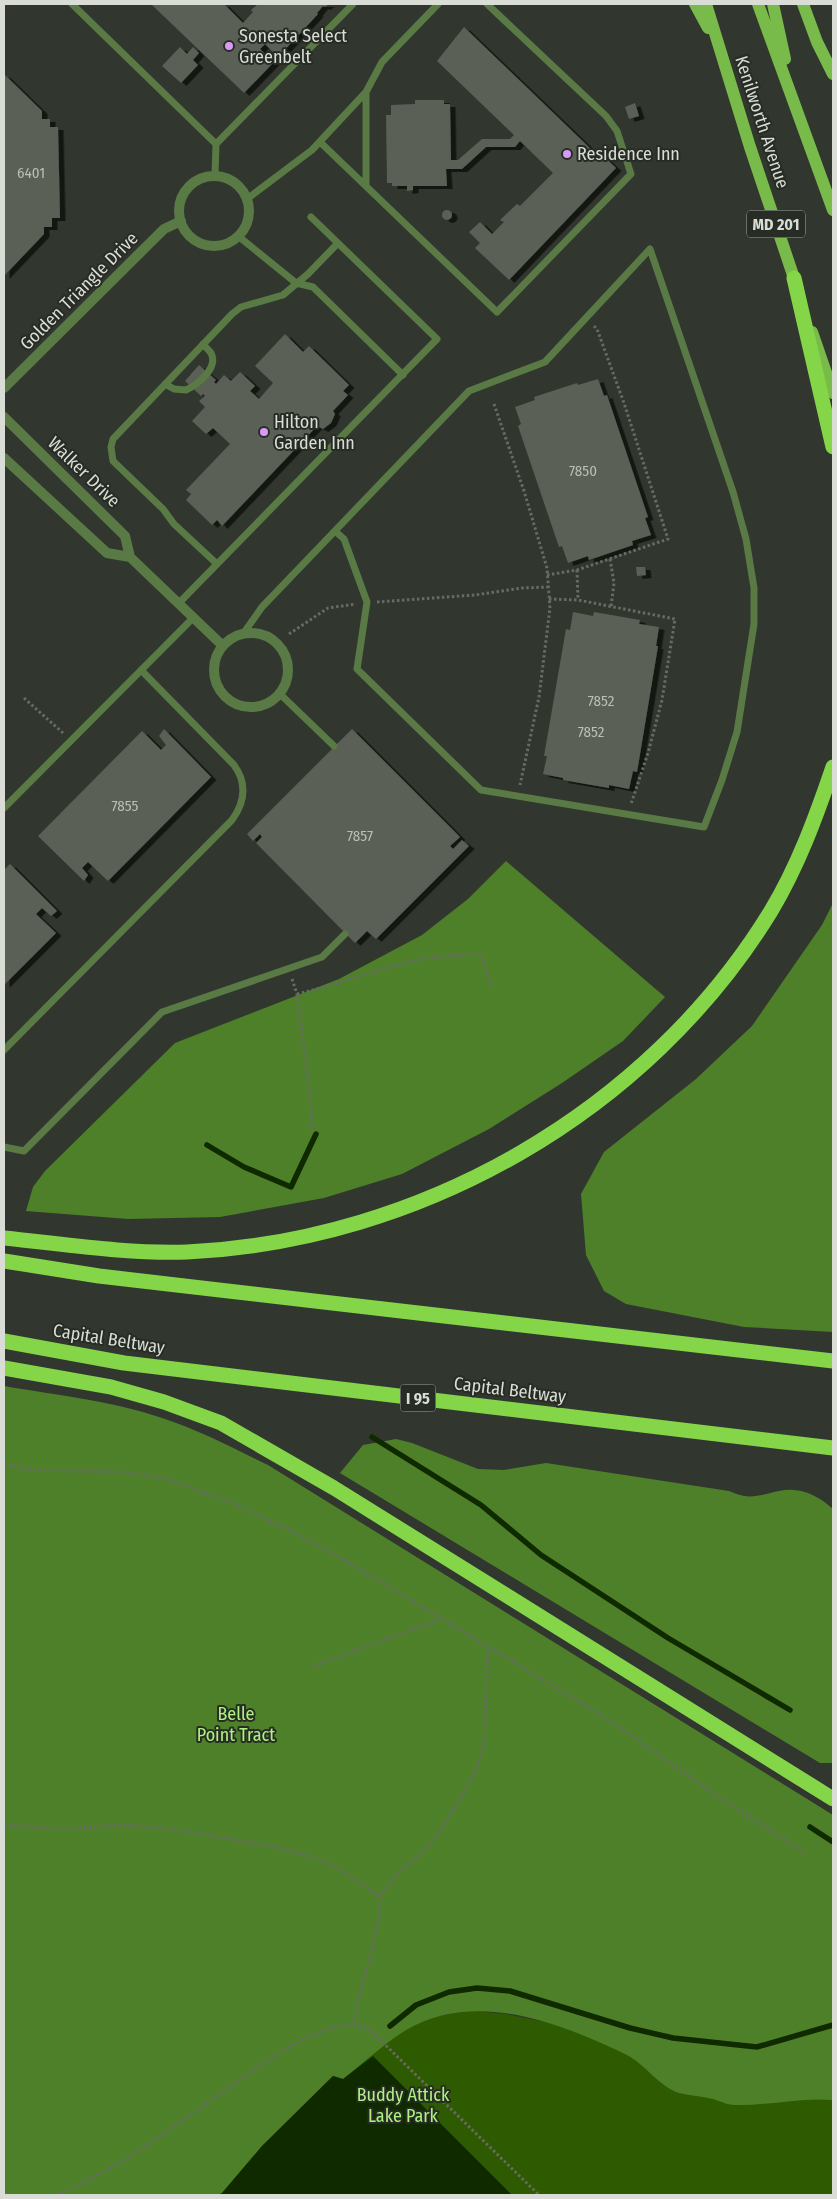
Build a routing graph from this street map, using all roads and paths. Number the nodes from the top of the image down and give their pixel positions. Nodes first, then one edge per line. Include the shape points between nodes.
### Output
1 (72, 4) edge
2 (352, 4) edge
3 (438, 4) edge
4 (486, 4) edge
5 (695, 4) edge
6 (706, 4) edge
7 (758, 4) edge
8 (773, 4) edge
9 (803, 4) edge
10 (722, 54) junction
11 (833, 74) edge
12 (366, 92) junction
13 (795, 106) junction
14 (320, 142) junction
15 (216, 144) junction
16 (214, 176) junction
17 (366, 186) junction
18 (247, 199) junction
19 (833, 210) edge
20 (311, 217) dead end
21 (181, 221) junction
22 (238, 236) junction
23 (338, 243) junction
24 (794, 278) junction
25 (296, 283) junction
26 (586, 318) junction
27 (203, 344) junction
28 (402, 375) junction
29 (165, 384) junction
30 (4, 388) edge
31 (833, 393) edge
32 (494, 404) dead end
33 (4, 417) edge
34 (833, 447) edge
35 (4, 458) edge
36 (335, 531) junction
37 (130, 557) junction
38 (610, 559) junction
39 (217, 564) junction
40 (577, 570) junction
41 (548, 575) junction
42 (548, 587) junction
43 (549, 599) junction
44 (578, 600) junction
45 (367, 602) junction
46 (178, 604) junction
47 (611, 606) junction
48 (193, 618) junction
49 (243, 634) junction
50 (289, 634) dead end
51 (223, 646) junction
52 (141, 670) junction
53 (280, 694) junction
54 (24, 698) dead end
55 (71, 740) junction
56 (334, 746) dead end
57 (833, 767) edge
58 (529, 788) dead end
59 (622, 803) dead end
60 (4, 808) edge
61 (345, 934) dead end
62 (491, 986) dead end
63 (4, 1050) edge
64 (312, 1134) dead end
65 (4, 1147) edge
66 (4, 1238) edge
67 (4, 1261) edge
68 (4, 1341) edge
69 (833, 1361) edge
70 (4, 1368) edge
71 (833, 1448) edge
72 (4, 1464) edge
73 (442, 1618) junction
74 (488, 1647) junction
75 (314, 1666) dead end
76 (833, 1799) edge
77 (4, 1826) edge
78 (805, 1854) dead end
79 (379, 1896) junction
80 (354, 2024) junction
81 (56, 2195) edge
82 (539, 2195) edge

1 - 15 lane
2 - 15 lane
3 - 12 lane via 382,62
4 - 17 lane via 606,116 617,131 630,174 497,312
5 - 10 main road
6 - 10 main road, Kenilworth Avenue / MD 201
7 - 13 main road, Kenilworth Avenue
8 - 13 main road
9 - 11 main road
10 - 24 main road, Kenilworth Avenue / MD 201
12 - 14 lane
12 - 17 lane
13 - 19 main road, Kenilworth Avenue
14 - 17 lane
14 - 18 lane
15 - 16 lane
16 - 18 street via 225,177 238,184
16 - 21 street via 203,177 188,188 180,200
18 - 22 street via 250,208 248,222
20 - 23 lane
21 - 22 street via 191,238 206,245 229,243
21 - 30 street, Golden Triangle Drive via 164,229
22 - 25 lane
23 - 25 lane
23 - 28 lane via 437,339
24 - 31 main road, Kenilworth Avenue / MD 201
24 - 34 highway
25 - 27 lane via 283,295 241,307
25 - 28 lane via 313,287
26 - 36 lane via 545,362 469,391
26 - 38 path via 597,329 668,539
26 - 45 lane via 650,250 746,539 754,588 749,660 737,732 704,827 481,790 358,669
27 - 29 lane
27 - 29 lane via 213,360 208,373 186,390
28 - 39 lane
29 - 39 lane via 113,439 113,460
32 - 41 path
33 - 37 street, Walker Drive via 126,536
35 - 37 street via 107,553
36 - 45 lane via 344,539
36 - 49 lane via 262,607
37 - 46 street, Walker Drive
38 - 40 path
38 - 47 path via 614,583
39 - 46 lane
40 - 41 path
40 - 44 path
41 - 42 path
42 - 43 path
42 - 45 path
43 - 44 path
43 - 58 path via 539,697 520,786
44 - 47 path
45 - 50 path via 328,608
46 - 48 street, Walker Drive
47 - 59 path via 675,619 655,729 632,804
48 - 51 street, Walker Drive
48 - 52 lane
49 - 51 street
49 - 53 street via 262,634 284,651 289,672
51 - 53 street via 214,670 225,697 234,704 255,708 266,705
52 - 55 lane
52 - 63 lane via 234,765 242,781 242,800 232,820
53 - 56 lane
54 - 55 path
55 - 60 lane
57 - 66 highway via 817,815 771,910 744,952 705,1001 622,1083 518,1155 400,1211 267,1243 187,1252 129,1251
61 - 65 lane via 322,957 162,1012 24,1151
62 - 64 path via 481,954 424,960 298,994
67 - 69 highway via 99,1276
68 - 71 highway, Capital Beltway / I 95 via 124,1363
70 - 76 highway via 111,1387 164,1402 221,1424 334,1488
72 - 73 path via 33,1470 123,1472 164,1478 236,1504 304,1537
73 - 74 path
73 - 75 path
74 - 78 path via 609,1720
74 - 79 path via 484,1745 474,1773 432,1842
77 - 79 path via 173,1829 270,1846 333,1865
79 - 80 path via 379,1917
80 - 81 path via 309,2037 277,2054 122,2161
80 - 82 path via 371,2031

